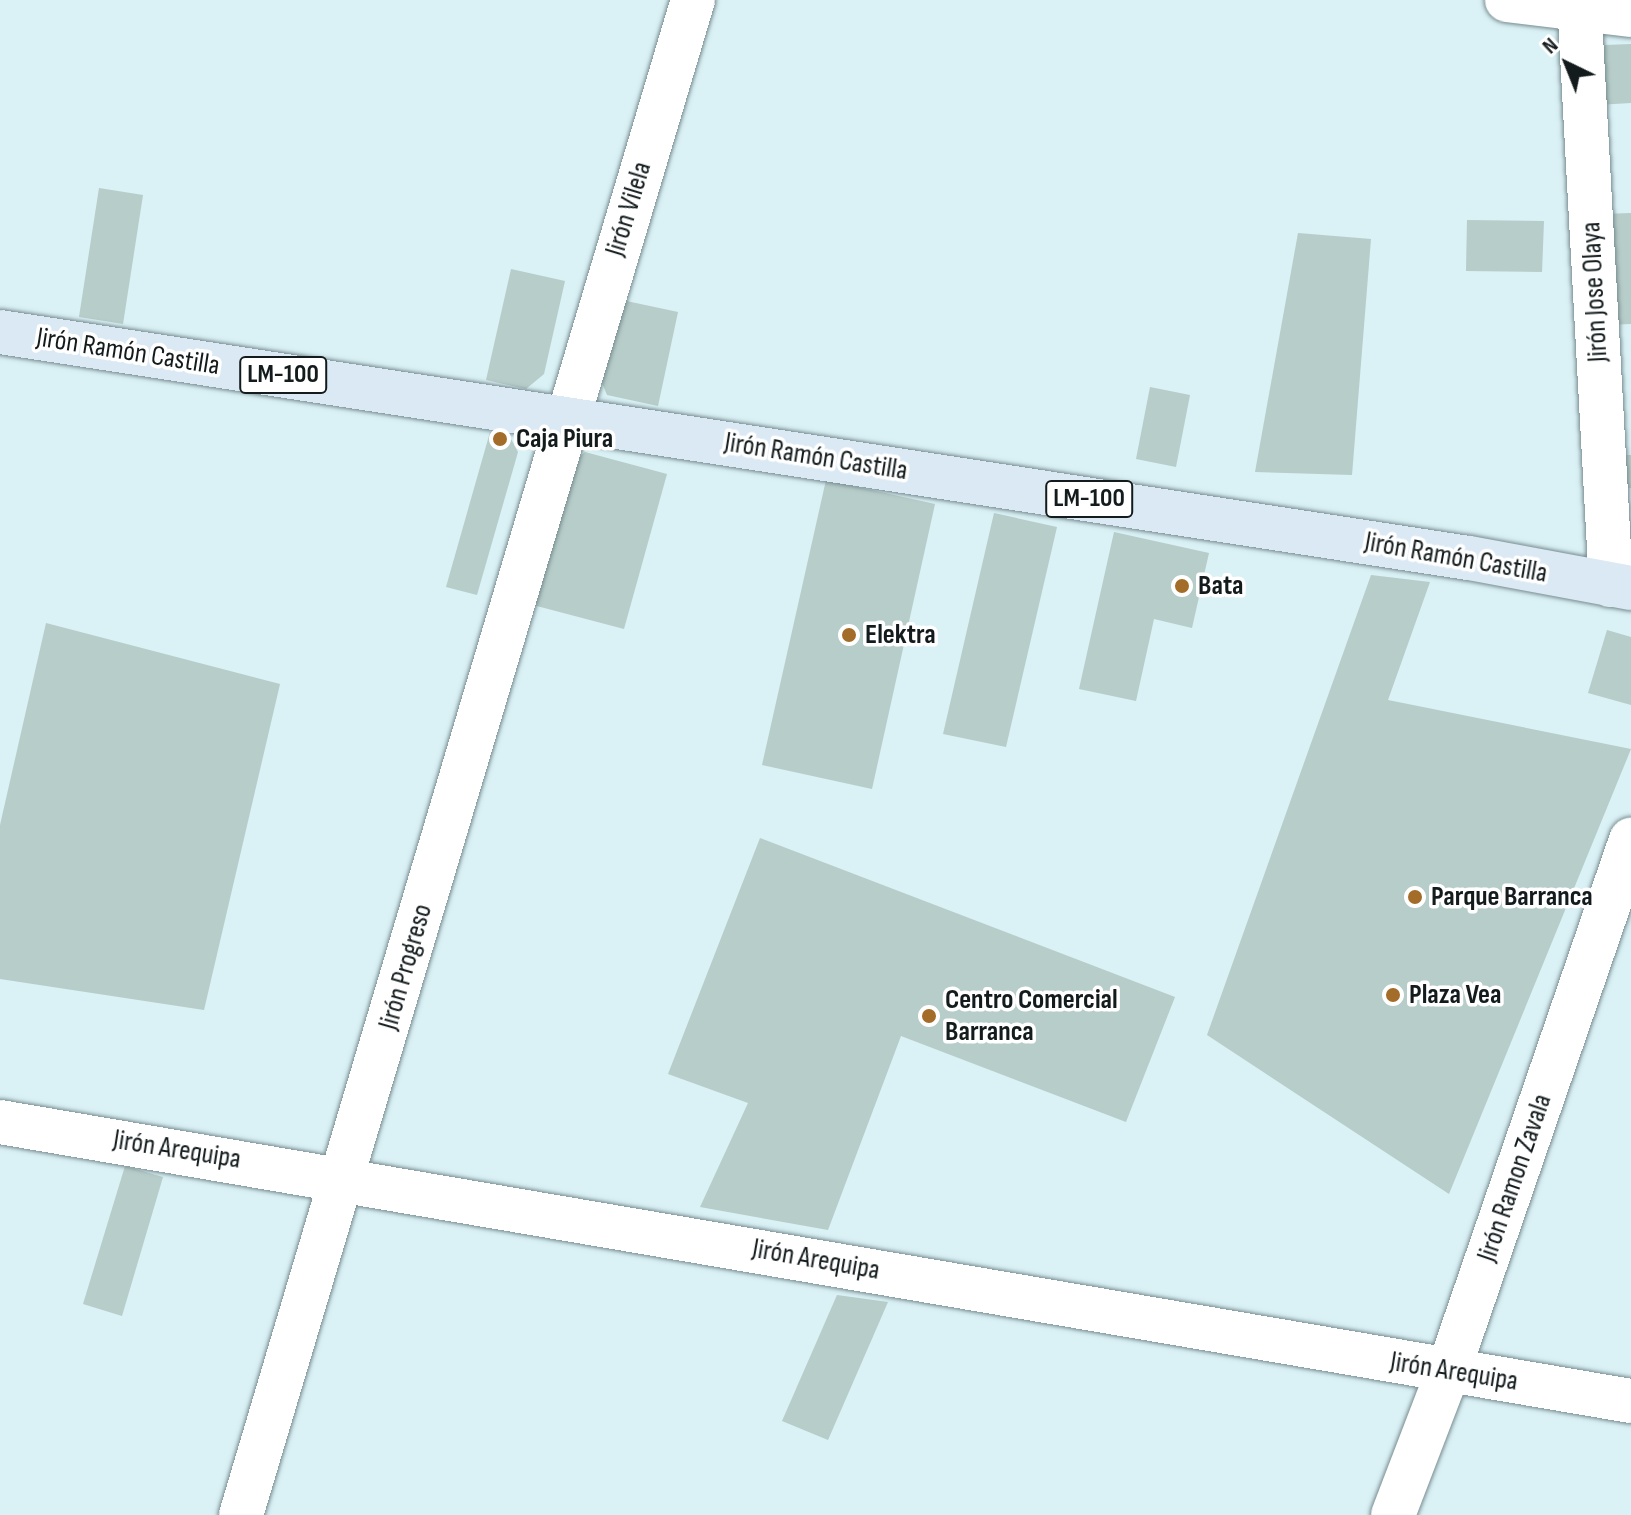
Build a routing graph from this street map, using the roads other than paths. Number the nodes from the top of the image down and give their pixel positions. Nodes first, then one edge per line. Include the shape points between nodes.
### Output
1 (693, 0) edge
2 (1507, 0) edge
3 (1580, 5) edge
4 (1631, 15) edge
5 (0, 332) edge
6 (565, 418) junction
7 (1621, 587) edge
8 (1631, 840) edge
9 (0, 1122) edge
10 (345, 1177) junction
11 (1448, 1372) junction
12 (1631, 1401) edge
13 (241, 1515) edge
14 (1393, 1515) edge

1 - 6 street, Jirón Vilela
2 - 3 street
3 - 4 street
3 - 7 street, Jirón Jose Olaya
5 - 6 main road, Jirón Ramón Castilla / LM-100
6 - 7 main road, Jirón Ramón Castilla / LM-100 via 1438,553
6 - 10 street, Jirón Progreso
8 - 11 street, Jirón Ramon Zavala
9 - 10 street, Jirón Arequipa
10 - 11 street, Jirón Arequipa
10 - 13 street, Jirón Progreso
11 - 12 street, Jirón Arequipa
11 - 14 street, Jirón Ramon Zavala

